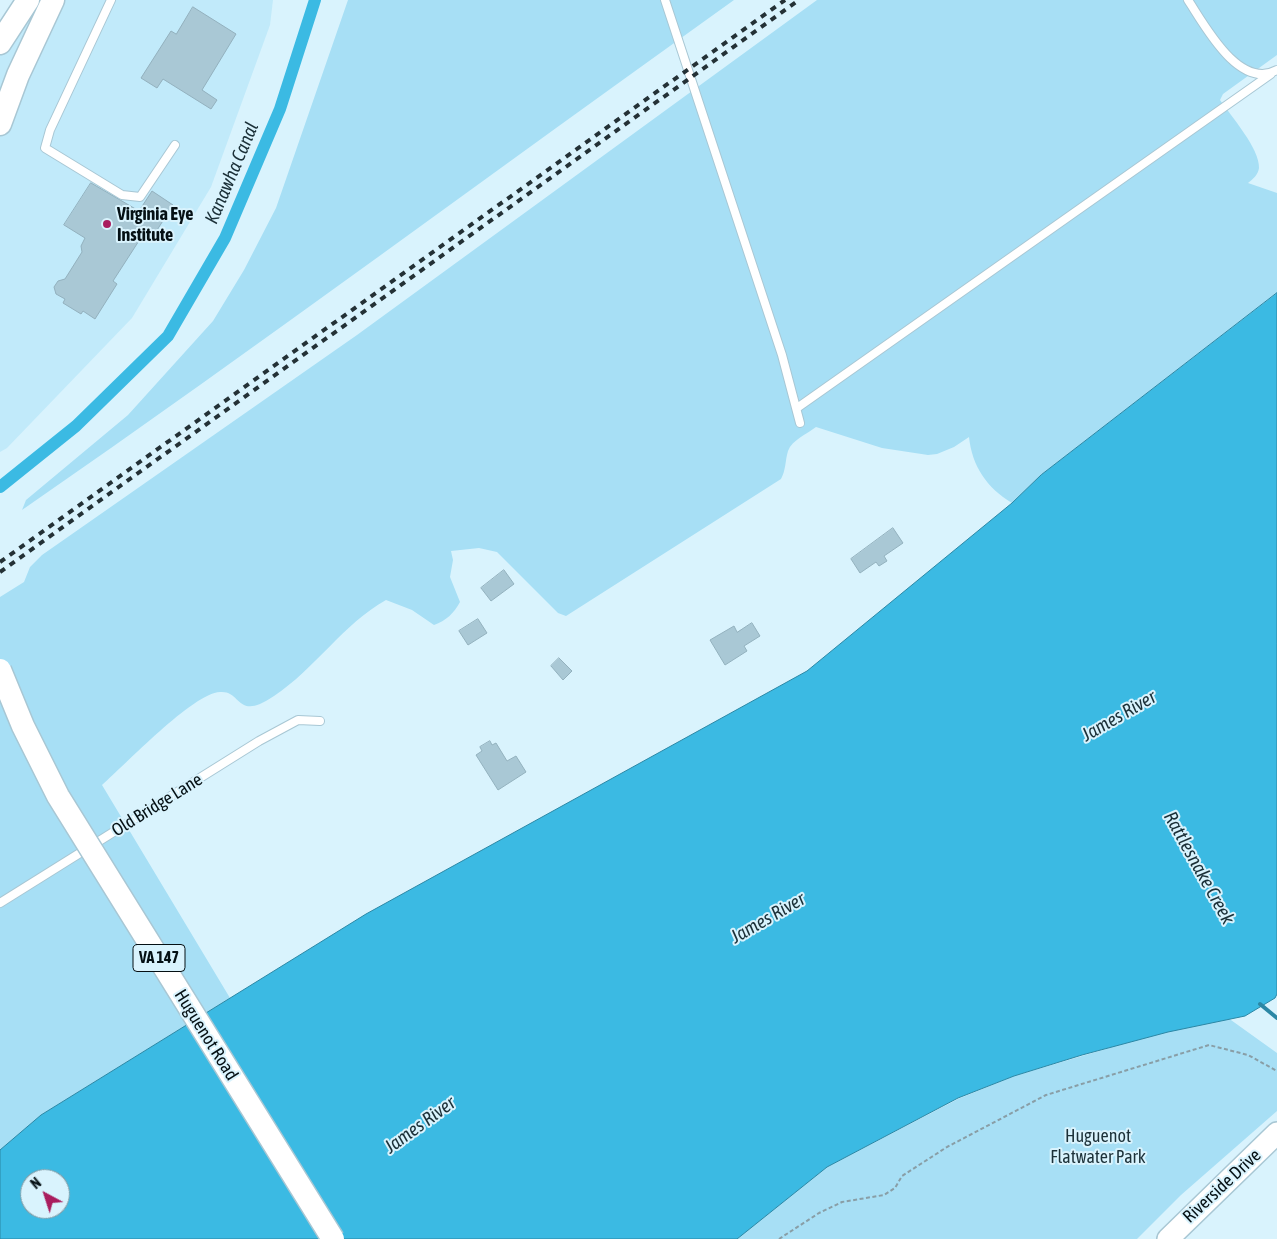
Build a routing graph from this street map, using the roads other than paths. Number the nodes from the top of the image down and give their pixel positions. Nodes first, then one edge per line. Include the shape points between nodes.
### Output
1 (28, 0) edge
2 (58, 0) edge
3 (111, 0) edge
4 (665, 0) edge
5 (1188, 0) edge
6 (48, 10) edge
7 (0, 42) edge
8 (1274, 72) edge
9 (0, 124) edge
10 (175, 144) dead end
11 (796, 408) junction
12 (800, 423) dead end
13 (0, 670) edge
14 (320, 721) dead end
15 (0, 904) edge
16 (1277, 1133) edge
17 (333, 1239) edge
18 (1168, 1239) edge

1 - 7 main road
2 - 6 main road
3 - 10 lane via 50,130 45,148 122,195 140,197
4 - 11 lane via 782,355
5 - 8 lane via 1228,58 1258,73
6 - 9 main road
8 - 11 lane
11 - 12 lane
13 - 17 main road, Huguenot Road / VA 147, bridge via 23,726 58,796
14 - 15 lane, Old Bridge Lane via 298,720 259,741
16 - 18 street, Riverside Drive

